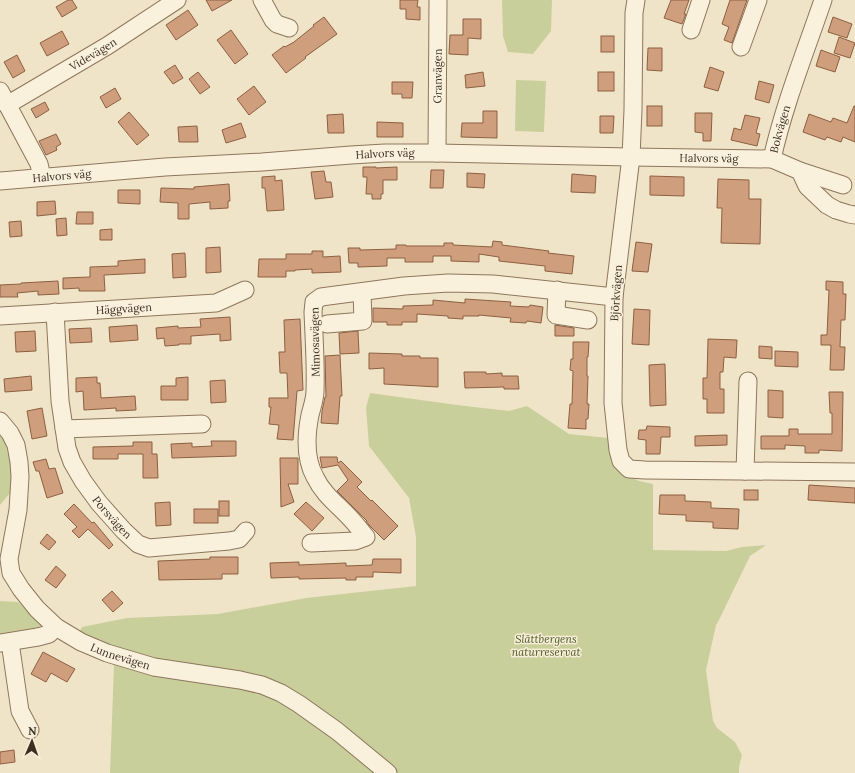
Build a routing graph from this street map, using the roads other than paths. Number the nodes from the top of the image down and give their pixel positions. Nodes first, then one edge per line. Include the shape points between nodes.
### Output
1 (177, 0) edge
2 (262, 0) edge
3 (438, 0) edge
4 (636, 0) edge
5 (701, 0) edge
6 (758, 0) edge
7 (823, 0) edge
8 (288, 28) dead end
9 (691, 30) dead end
10 (742, 46) dead end
11 (4, 98) edge
12 (437, 153) junction
13 (631, 157) junction
14 (772, 159) junction
15 (800, 171) junction
16 (42, 177) junction
17 (0, 181) edge
18 (843, 185) dead end
19 (855, 215) edge
20 (245, 290) dead end
21 (557, 290) junction
22 (362, 292) junction
23 (614, 297) junction
24 (55, 312) junction
25 (0, 316) edge
26 (588, 320) dead end
27 (327, 324) dead end
28 (748, 381) dead end
29 (0, 421) edge
30 (202, 424) dead end
31 (64, 429) junction
32 (744, 471) junction
33 (855, 472) edge
34 (246, 531) dead end
35 (311, 543) dead end
36 (56, 627) junction
37 (5, 643) edge
38 (30, 730) dead end
39 (383, 771) edge

1 - 11 street, Videvägen via 107,46
2 - 8 street via 273,20
3 - 12 street, Granvägen
4 - 13 street, Björkvägen
5 - 9 street
6 - 10 street
7 - 14 street, Bokvägen via 778,130
11 - 16 street via 39,164
12 - 13 street, Halvors väg
12 - 16 street, Halvors väg via 350,155
13 - 14 street, Halvors väg
13 - 23 street, Björkvägen
14 - 15 street, Bokvägen
15 - 18 street, Bokvägen
15 - 19 street via 807,186 827,205
16 - 17 street, Halvors väg
20 - 24 street, Häggvägen via 216,303
21 - 22 street, Mimosavägen via 448,283
21 - 23 street, Mimosavägen
21 - 26 street via 556,315
22 - 27 street via 363,321
22 - 35 street, Mimosavägen via 322,297 314,302 315,393 307,444 309,462 322,489 366,537 355,541
23 - 32 street, Björkvägen via 614,403 621,461 630,469
24 - 25 street, Häggvägen
24 - 31 street, Porsvägen
28 - 32 street
29 - 36 street, Lunnevägen via 16,445 19,462 18,510 9,559 11,573 37,609
30 - 31 street
31 - 34 street, Porsvägen via 72,462 83,481 104,509 138,544 149,548 229,541 239,539
32 - 33 street, Björkvägen
36 - 37 street via 49,634
36 - 39 street, Lunnevägen via 81,642 107,653 154,668 262,685 299,704 337,731
37 - 38 street via 20,711

